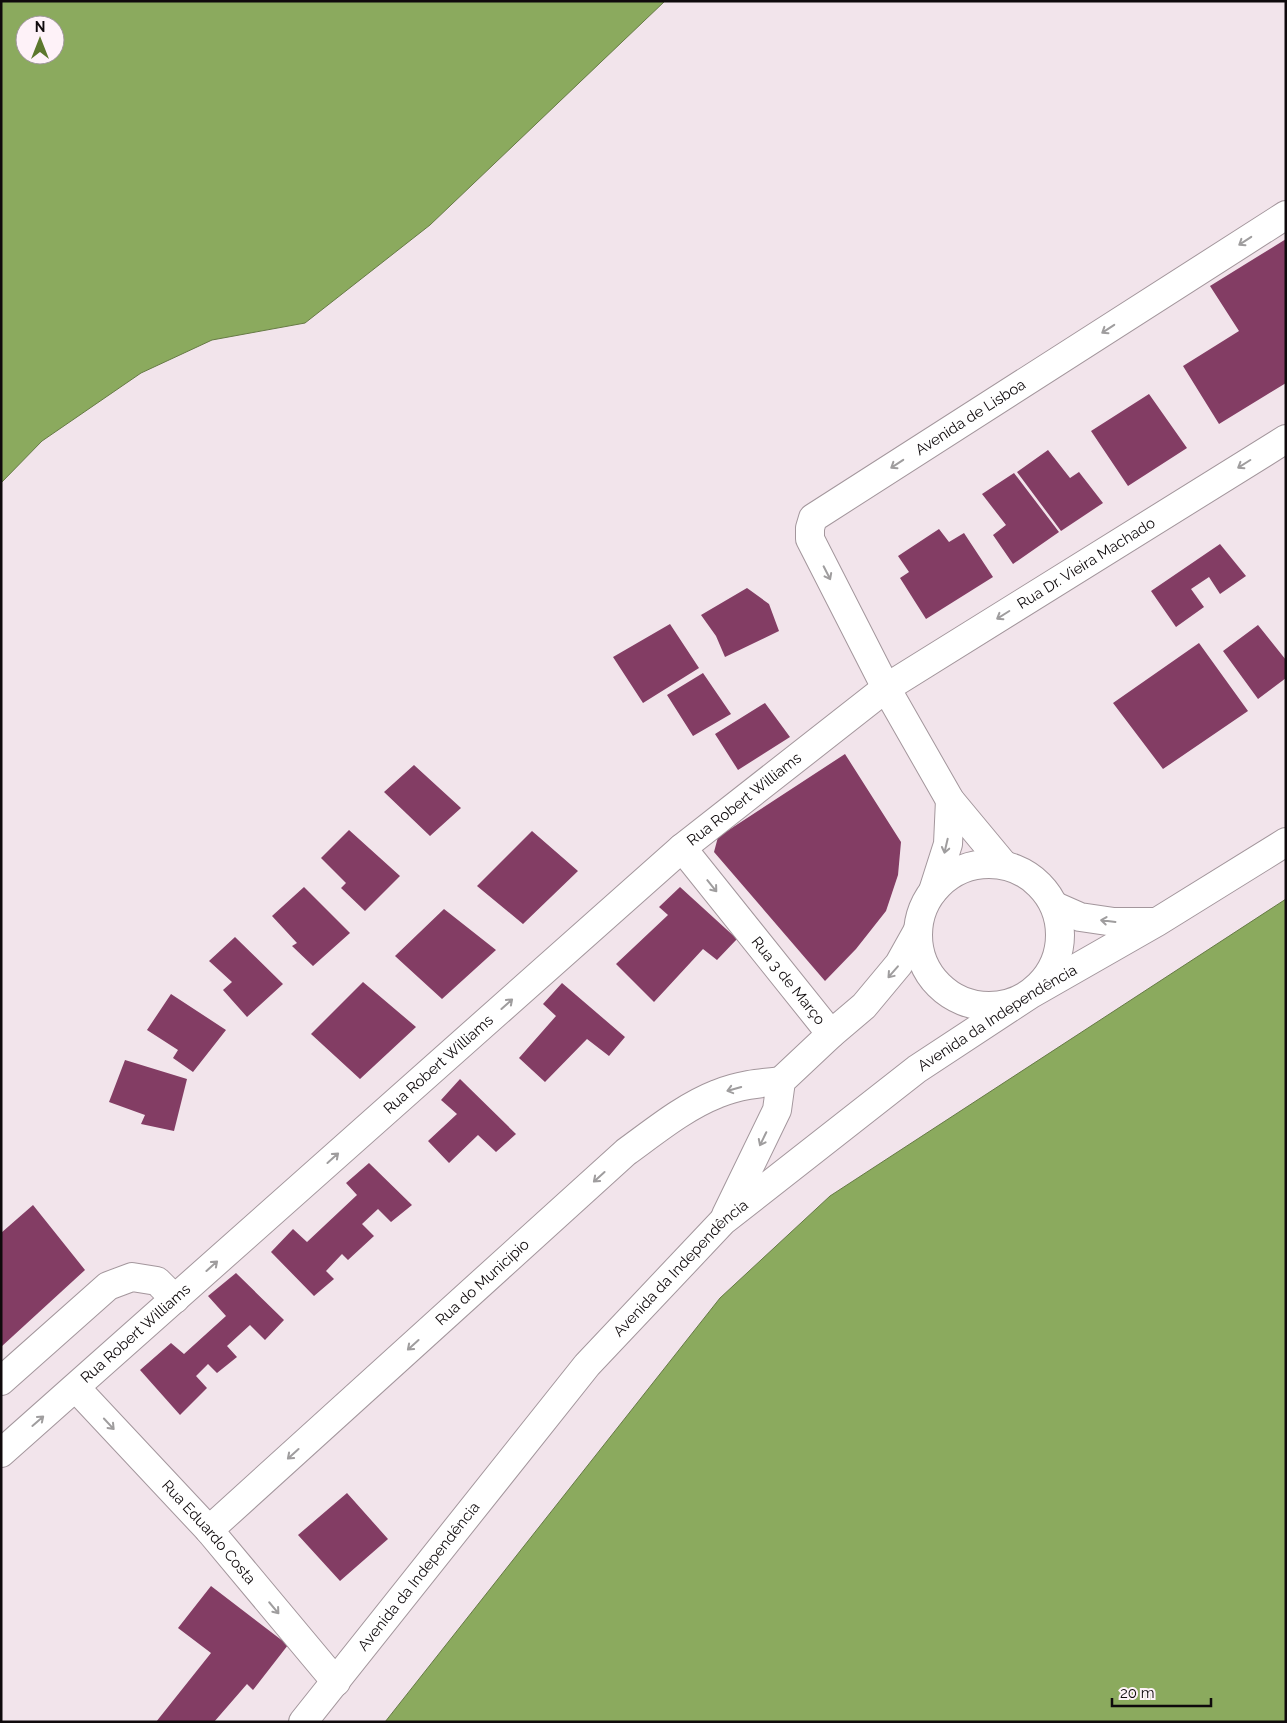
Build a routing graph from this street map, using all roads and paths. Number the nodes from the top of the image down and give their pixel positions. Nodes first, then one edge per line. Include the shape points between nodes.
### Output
1 (1286, 215) edge
2 (1286, 439) edge
3 (886, 688) junction
4 (950, 800) junction
5 (1286, 842) edge
6 (682, 848) junction
7 (1004, 865) junction
8 (932, 892) junction
9 (1055, 906) junction
10 (1157, 922) junction
11 (918, 930) junction
12 (1031, 994) junction
13 (831, 1034) junction
14 (781, 1080) junction
15 (723, 1221) junction
16 (175, 1299) junction
17 (1, 1381) edge
18 (76, 1388) junction
19 (1, 1453) edge
20 (209, 1530) junction
21 (336, 1682) junction
22 (303, 1722) edge

1 -> 3 street, Avenida de Lisboa via 813,518 810,540
2 -> 3 street, Rua Dr. Vieira Machado
3 - 4 street, Avenida de Lisboa
3 - 6 street, Rua Robert Williams
4 - 7 street, Avenida de Lisboa
4 -> 8 street via 948,844
5 - 10 street, Avenida da Independência
6 -> 13 street, Rua 3 de Março
16 -> 6 street, Rua Robert Williams
7 - 8 street via 984,864 965,868 947,877
7 - 9 street via 1025,873 1043,887
8 - 11 street via 922,909
10 -> 9 street via 1114,922 1080,917
9 - 12 street via 1061,930 1059,954 1048,977
10 - 12 street, Avenida da Independência
11 - 12 street via 920,953 929,974 944,991 964,1002 986,1007 1009,1004
11 -> 13 street via 899,964 864,1006
12 - 15 street, Avenida da Independência via 916,1069
13 - 14 street, Rua 3 de Março
14 -> 15 street via 777,1110
14 -> 20 street, Rua do Município via 751,1084 717,1094 687,1109 626,1152
15 - 21 street, Avenida da Independência via 588,1365
16 - 17 street via 157,1281 132,1277 108,1286
16 - 18 street, Rua Robert Williams
19 -> 18 street, Rua Robert Williams
18 -> 20 street, Rua Eduardo Costa
20 -> 21 street, Rua Eduardo Costa
21 - 22 street, Avenida da Independência

